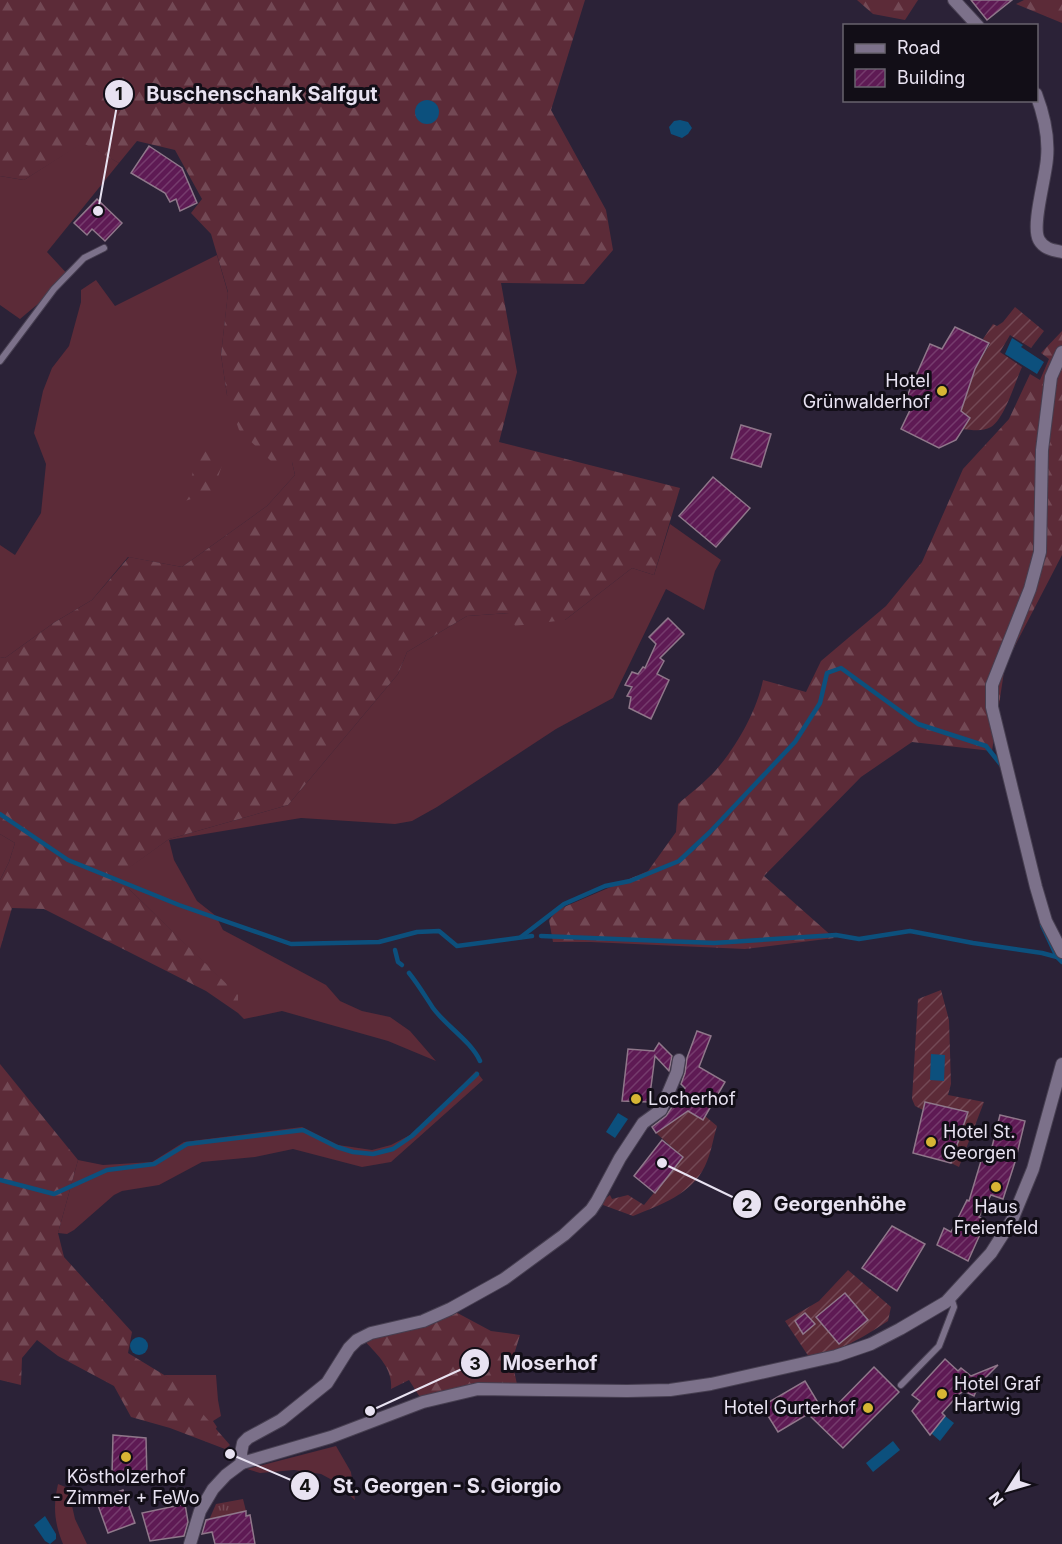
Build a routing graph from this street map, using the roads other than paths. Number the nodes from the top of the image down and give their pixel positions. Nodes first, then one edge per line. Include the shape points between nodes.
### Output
1 (954, 0) edge
2 (976, 24) edge
3 (1038, 100) edge
4 (104, 248) dead end
5 (1062, 252) edge
6 (1062, 352) edge
7 (0, 361) edge
8 (1062, 952) edge
9 (679, 1060) dead end
10 (1062, 1064) edge
11 (951, 1297) junction
12 (902, 1385) dead end
13 (242, 1463) junction
14 (190, 1544) edge

1 - 2 street
3 - 5 street via 1044,116 1047,158 1036,227 1038,239 1046,248
4 - 7 lane via 84,258 54,289
6 - 8 street via 1051,377 1042,450 1040,552 992,685 992,707 1036,887 1046,921
9 - 13 street via 661,1110 643,1123 591,1210 564,1235 504,1279 450,1309 357,1340 327,1383 281,1420 243,1443
10 - 11 street via 1033,1169 1012,1220 991,1252
11 - 12 lane via 954,1307 939,1346
11 - 13 street via 871,1344 761,1374 670,1389 478,1389 423,1402 331,1437
13 - 14 street via 213,1489 200,1511

